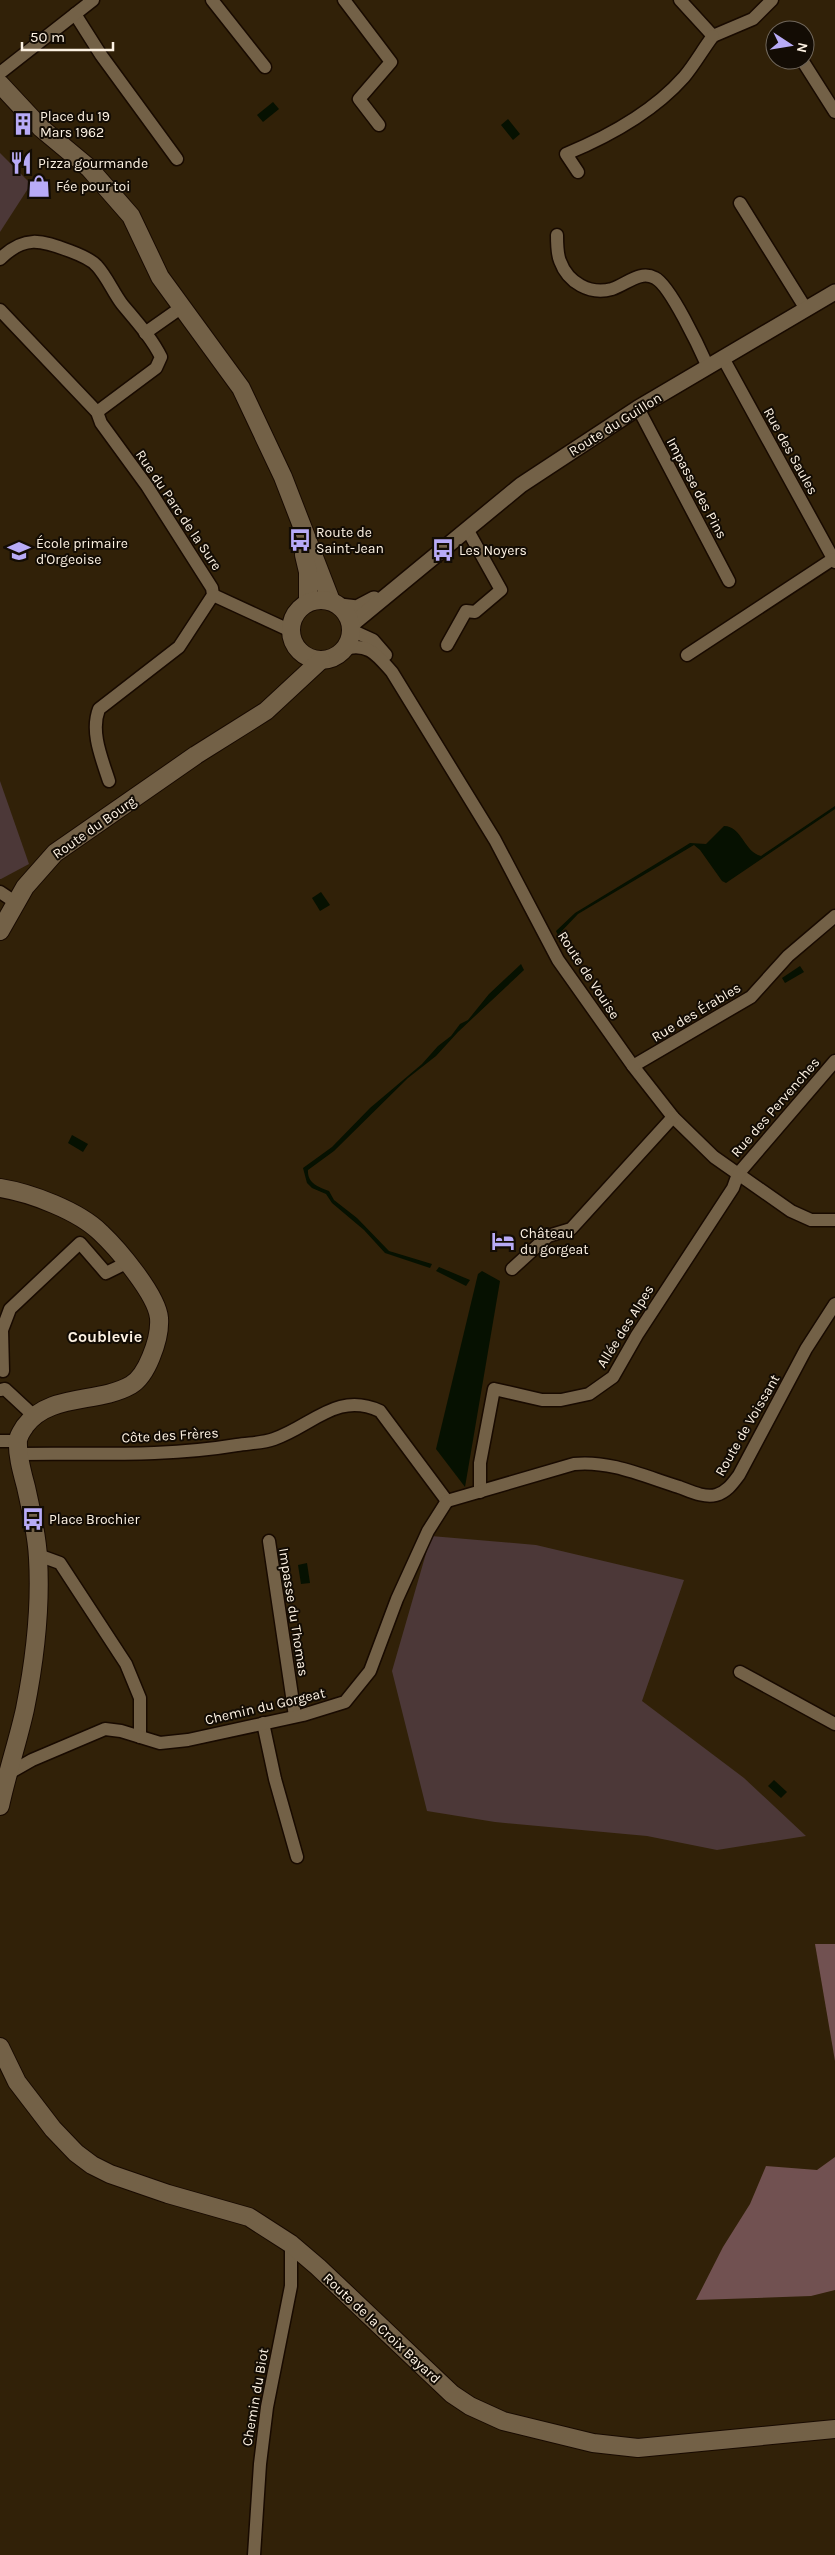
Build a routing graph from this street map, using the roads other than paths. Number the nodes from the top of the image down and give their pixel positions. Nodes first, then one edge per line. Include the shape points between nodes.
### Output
1 (93, 0) edge
2 (212, 0) edge
3 (344, 0) edge
4 (680, 0) edge
5 (772, 0) edge
6 (75, 14) junction
7 (713, 36) junction
8 (266, 67) dead end
9 (808, 70) edge
10 (0, 73) edge
11 (0, 84) edge
12 (835, 112) edge
13 (380, 125) dead end
14 (177, 159) dead end
15 (578, 172) dead end
16 (740, 203) dead end
17 (557, 235) dead end
18 (0, 259) edge
19 (835, 292) edge
20 (182, 307) junction
21 (806, 309) junction
22 (0, 310) edge
23 (145, 332) junction
24 (723, 358) junction
25 (708, 367) junction
26 (638, 408) junction
27 (96, 412) junction
28 (283, 477) junction
29 (467, 529) junction
30 (834, 560) edge
31 (409, 577) junction
32 (729, 581) dead end
33 (213, 594) junction
34 (308, 602) junction
35 (335, 604) junction
36 (351, 627) junction
37 (291, 631) junction
38 (448, 645) dead end
39 (298, 648) junction
40 (344, 649) junction
41 (687, 656) dead end
42 (321, 660) junction
43 (392, 672) junction
44 (211, 746) junction
45 (109, 781) dead end
46 (0, 892) edge
47 (15, 902) junction
48 (835, 916) edge
49 (0, 931) edge
50 (835, 1061) edge
51 (633, 1066) junction
52 (674, 1117) junction
53 (738, 1174) junction
54 (0, 1188) edge
55 (835, 1220) edge
56 (126, 1263) junction
57 (512, 1269) dead end
58 (835, 1304) edge
59 (2, 1371) dead end
60 (2, 1390) edge
61 (33, 1415) junction
62 (0, 1441) edge
63 (19, 1443) junction
64 (480, 1492) junction
65 (447, 1501) junction
66 (269, 1542) dead end
67 (38, 1556) junction
68 (740, 1672) dead end
69 (295, 1716) junction
70 (263, 1723) junction
71 (835, 1724) edge
72 (140, 1737) junction
73 (4, 1776) edge
74 (0, 1806) edge
75 (296, 1857) dead end
76 (0, 2047) edge
77 (291, 2244) junction
78 (835, 2429) edge
79 (254, 2555) edge

1 - 6 street
2 - 8 street
3 - 13 street via 391,62 359,99
4 - 7 street
5 - 7 street via 753,19
6 - 10 street
6 - 14 street
7 - 15 street via 684,77 649,108 595,142 566,154
9 - 12 street
11 - 20 main road via 41,128 89,168 131,216 160,277
16 - 21 street
17 - 25 street via 559,261 575,283 586,289 612,288 649,275 665,285
18 - 23 street via 20,244 31,241 46,242 76,253 96,265
19 - 21 street, Route du Guillon
20 - 23 street
20 - 28 main road via 240,388
21 - 24 street, Route du Guillon
22 - 27 street, Rue du Parc de la Sure
23 - 27 street via 161,357 156,368
24 - 25 street, Route du Guillon
24 - 30 street, Rue des Saules
25 - 26 street, Route du Guillon
26 - 29 street, Route du Guillon via 521,485
26 - 32 street, Impasse des Pins
27 - 33 street, Rue du Parc de la Sure via 188,549
28 - 34 main road via 308,572
28 - 35 main road
29 - 31 street, Route du Guillon
29 - 38 street via 501,590 475,612 466,611
30 - 41 street, Rue des Saules
31 - 35 street, Route du Guillon via 357,608
31 - 36 street, Route du Guillon
33 - 37 street
33 - 45 street via 179,647 99,709 96,717 98,745
34 - 35 main road via 320,600
34 - 37 main road via 295,614
35 - 36 main road via 345,612
36 - 40 main road
36 - 43 street, Route de Vouise via 373,640 387,658
37 - 39 main road
39 - 42 main road
39 - 44 main road, Route du Bourg via 294,673 284,689 264,708
40 - 42 main road via 334,657
40 - 43 street, Route de Vouise via 366,647 375,652
42 - 44 main road, Route du Bourg via 266,711
43 - 51 street, Route de Vouise via 495,840 558,960
44 - 47 main road, Route du Bourg via 54,853
46 - 47 street
47 - 49 main road, Route du Bourg
48 - 51 street, Rue des Érables via 788,956 751,997
50 - 53 street, Rue des Pervenches
51 - 52 street, Route de Vouise
52 - 53 street, Route de Vouise via 714,1157
52 - 57 street via 571,1229 548,1236
53 - 55 street, Route de Vouise via 791,1211 811,1220
53 - 64 street, Allée des Alpes via 733,1188 613,1377 589,1394 561,1400 542,1400 494,1389 480,1463
54 - 56 main road via 39,1199 82,1219 111,1243
56 - 59 street via 106,1273 80,1243 10,1309 2,1330
56 - 61 main road via 149,1294 159,1316 159,1331 148,1365 140,1378 121,1390 60,1404
58 - 64 street, Route de Voissant via 806,1349 739,1475 724,1492 699,1494 614,1467 586,1463
60 - 61 street
61 - 63 main road
62 - 63 street, Côte des Frères
63 - 65 street, Côte des Frères via 202,1451 274,1439 322,1414 351,1404 364,1404 380,1411
63 - 67 main road
64 - 65 street, Route de Voissant
65 - 69 street, Chemin du Gorgeat via 428,1531 400,1591 370,1671 345,1702
66 - 69 street, Impasse du Thomas
67 - 72 street via 60,1563 126,1664 140,1698
67 - 73 main road via 36,1646 25,1711
68 - 71 street
69 - 70 street, Chemin du Gorgeat
70 - 72 street, Chemin du Gorgeat via 188,1740 160,1743
70 - 75 street
72 - 73 street, Chemin du Gorgeat via 105,1729 32,1760
73 - 74 main road
76 - 77 main road, Route de la Croix Bayard via 17,2082 53,2129 92,2165 168,2194 249,2217
77 - 78 main road, Route de la Croix Bayard via 452,2394 503,2421 593,2443 638,2448
77 - 79 street, Chemin du Biot via 291,2286 267,2407

